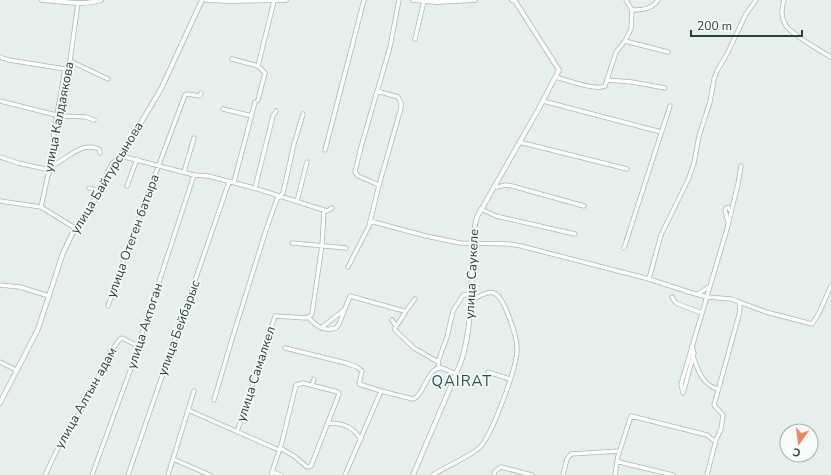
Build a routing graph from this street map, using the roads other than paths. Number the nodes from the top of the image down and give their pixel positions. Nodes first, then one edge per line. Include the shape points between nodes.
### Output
1 (42, 0) edge
2 (101, 0) edge
3 (202, 0) edge
4 (206, 0) edge
5 (286, 0) edge
6 (364, 0) edge
7 (399, 0) edge
8 (413, 0) edge
9 (475, 0) edge
10 (515, 0) edge
11 (626, 0) edge
12 (658, 0) edge
13 (756, 0) edge
14 (784, 0) edge
15 (274, 1) edge
16 (424, 1) edge
17 (437, 1) edge
18 (78, 3) junction
19 (632, 10) junction
20 (415, 40) dead end
21 (625, 41) junction
22 (668, 52) dead end
23 (0, 57) edge
24 (831, 57) edge
25 (232, 59) dead end
26 (70, 61) junction
27 (258, 66) junction
28 (65, 70) junction
29 (556, 77) junction
30 (108, 79) dead end
31 (607, 80) junction
32 (665, 88) dead end
33 (377, 91) junction
34 (201, 93) dead end
35 (543, 100) junction
36 (0, 101) edge
37 (670, 106) dead end
38 (223, 109) dead end
39 (276, 111) dead end
40 (57, 114) junction
41 (303, 114) dead end
42 (252, 116) junction
43 (94, 120) dead end
44 (661, 132) junction
45 (194, 138) dead end
46 (519, 142) junction
47 (325, 150) dead end
48 (100, 152) dead end
49 (121, 156) junction
50 (0, 157) edge
51 (137, 159) junction
52 (307, 162) dead end
53 (52, 165) junction
54 (159, 166) junction
55 (741, 166) dead end
56 (627, 168) dead end
57 (50, 170) junction
58 (184, 172) junction
59 (194, 175) junction
60 (232, 182) junction
61 (379, 185) junction
62 (495, 185) junction
63 (127, 186) dead end
64 (89, 188) dead end
65 (255, 188) junction
66 (100, 191) junction
67 (280, 196) junction
68 (0, 201) edge
69 (297, 201) junction
70 (584, 206) dead end
71 (41, 207) junction
72 (332, 208) dead end
73 (481, 209) junction
74 (324, 210) junction
75 (731, 211) junction
76 (370, 221) junction
77 (728, 223) junction
78 (75, 228) junction
79 (575, 234) dead end
80 (292, 243) dead end
81 (473, 244) junction
82 (322, 245) junction
83 (346, 248) dead end
84 (624, 248) dead end
85 (348, 267) dead end
86 (649, 279) junction
87 (0, 285) edge
88 (710, 286) junction
89 (831, 286) edge
90 (698, 294) junction
91 (472, 295) junction
92 (49, 296) junction
93 (672, 297) dead end
94 (707, 297) junction
95 (415, 299) dead end
96 (472, 301) junction
97 (739, 303) junction
98 (108, 306) dead end
99 (344, 310) junction
100 (405, 312) junction
101 (702, 312) junction
102 (308, 317) junction
103 (392, 320) dead end
104 (396, 326) junction
105 (321, 328) junction
106 (692, 345) junction
107 (138, 346) junction
108 (284, 348) dead end
109 (693, 355) junction
110 (0, 362) edge
111 (438, 362) junction
112 (439, 368) junction
113 (16, 370) junction
114 (488, 372) dead end
115 (456, 374) junction
116 (314, 379) dead end
117 (510, 379) junction
118 (312, 385) junction
119 (718, 389) junction
120 (194, 391) dead end
121 (381, 391) junction
122 (214, 400) dead end
123 (0, 403) edge
124 (188, 410) junction
125 (328, 423) junction
126 (237, 432) junction
127 (361, 438) junction
128 (716, 440) junction
129 (279, 449) junction
130 (619, 451) junction
131 (614, 452) junction
132 (173, 458) junction
133 (618, 458) junction
134 (271, 473) edge
135 (495, 473) edge
136 (45, 475) edge
137 (92, 475) edge
138 (128, 475) edge
139 (168, 475) edge
140 (210, 475) edge
141 (281, 475) edge
142 (345, 475) edge
143 (413, 475) edge
144 (433, 475) edge
145 (532, 475) edge
146 (563, 475) edge
147 (614, 475) edge
148 (673, 475) edge
149 (708, 475) edge

1 - 18 street
2 - 18 street
3 - 49 street, улица Байтурсынова via 169,73
4 - 15 street
5 - 15 street
6 - 47 street
7 - 33 street via 395,28
8 - 16 street
9 - 17 street
10 - 29 street via 558,68
11 - 19 street
12 - 19 street via 654,6
13 - 86 street via 746,14 717,71 694,163 661,235
14 - 24 street via 782,14 788,27
15 - 27 street
16 - 17 street
16 - 20 street
18 - 26 street, улица Калдаякова
19 - 21 street via 631,29
21 - 22 street
21 - 31 street via 616,52
23 - 28 street
25 - 27 street
26 - 28 street, улица Калдаякова
26 - 30 street
27 - 42 street, улица Бейбарыс via 266,73
28 - 40 street, улица Калдаякова
29 - 31 street via 602,88
29 - 35 street, улица Саукеле
31 - 32 street
33 - 61 street via 356,172 358,176
33 - 61 street via 398,97 401,103
34 - 54 street, улица Отеген батыра via 200,96 185,95
35 - 44 street
35 - 46 street, улица Саукеле
36 - 40 street
37 - 44 street
38 - 42 street
39 - 65 street
40 - 43 street
40 - 53 street, улица Калдаякова
41 - 67 street via 283,193
42 - 60 street, улица Бейбарыс
44 - 84 street
45 - 58 street
46 - 56 street
46 - 62 street, улица Саукеле
48 - 53 street via 95,147 82,148
49 - 51 street
49 - 66 street, улица Байтурсынова via 112,164
50 - 57 street
51 - 54 street
51 - 63 street
52 - 69 street
53 - 57 street, улица Калдаякова
54 - 58 street
54 - 98 street, улица Отеген батыра
55 - 75 street
57 - 71 street, улица Калдаякова
58 - 59 street
59 - 60 street
59 - 107 street, улица Актоган
60 - 65 street
60 - 138 street, улица Бейбарыс
61 - 76 street
62 - 70 street via 512,186
62 - 73 street, улица Саукеле
64 - 66 street
65 - 67 street
66 - 78 street, улица Байтурсынова
67 - 69 street
67 - 122 street via 266,230
68 - 71 street
69 - 74 street
71 - 78 street
72 - 74 street
73 - 79 street via 496,216
73 - 81 street, улица Саукеле via 475,225
74 - 82 street
75 - 77 street
75 - 77 street via 728,207 725,210
76 - 81 street via 460,244
76 - 85 street
77 - 88 street
78 - 92 street, улица Байтурсынова via 63,253
80 - 82 street
81 - 86 street via 521,246
81 - 91 street, улица Саукеле
82 - 83 street
82 - 102 street via 312,314
86 - 90 street
87 - 92 street via 20,287
88 - 90 street
88 - 94 street
89 - 97 street via 812,324
90 - 94 street
91 - 96 street, улица Саукеле
91 - 111 street via 463,295 455,306
92 - 113 street, улица Байтурсынова via 38,329
93 - 101 street via 678,304
94 - 97 street via 731,299
94 - 101 street
95 - 100 street
96 - 115 street, улица Саукеле via 466,347
96 - 117 street via 489,292 493,292 501,299 518,347
97 - 119 street via 739,315
99 - 100 street via 350,296
99 - 105 street
99 - 105 street via 336,328
100 - 104 street
101 - 106 street
102 - 105 street
102 - 126 street, улица Самалкел via 275,316
103 - 104 street
104 - 111 street via 395,330 414,348
106 - 109 street
106 - 109 street via 681,384 683,392
107 - 136 street, улица Алтын адам via 122,338 110,352
107 - 137 street, улица Актоган
108 - 121 street via 357,367 362,371 359,384
109 - 119 street via 703,381
110 - 113 street
111 - 112 street
112 - 115 street
112 - 121 street via 429,377 416,399
113 - 123 street, улица Байтурсынова
114 - 117 street
115 - 143 street, улица Саукеле
116 - 118 street
117 - 144 street via 495,421 481,447
118 - 125 street via 339,393
118 - 129 street via 296,385
119 - 128 street via 714,405 723,414
120 - 124 street
121 - 127 street
124 - 126 street
124 - 132 street
125 - 127 street via 346,426
125 - 129 street via 311,466 307,467
126 - 129 street
127 - 142 street
128 - 130 street via 707,435 633,416 629,418
128 - 149 street
129 - 134 street
130 - 131 street
130 - 133 street
131 - 133 street
131 - 146 street via 569,455
132 - 139 street
132 - 140 street
133 - 147 street
133 - 148 street via 622,463
134 - 141 street
135 - 145 street via 501,467

